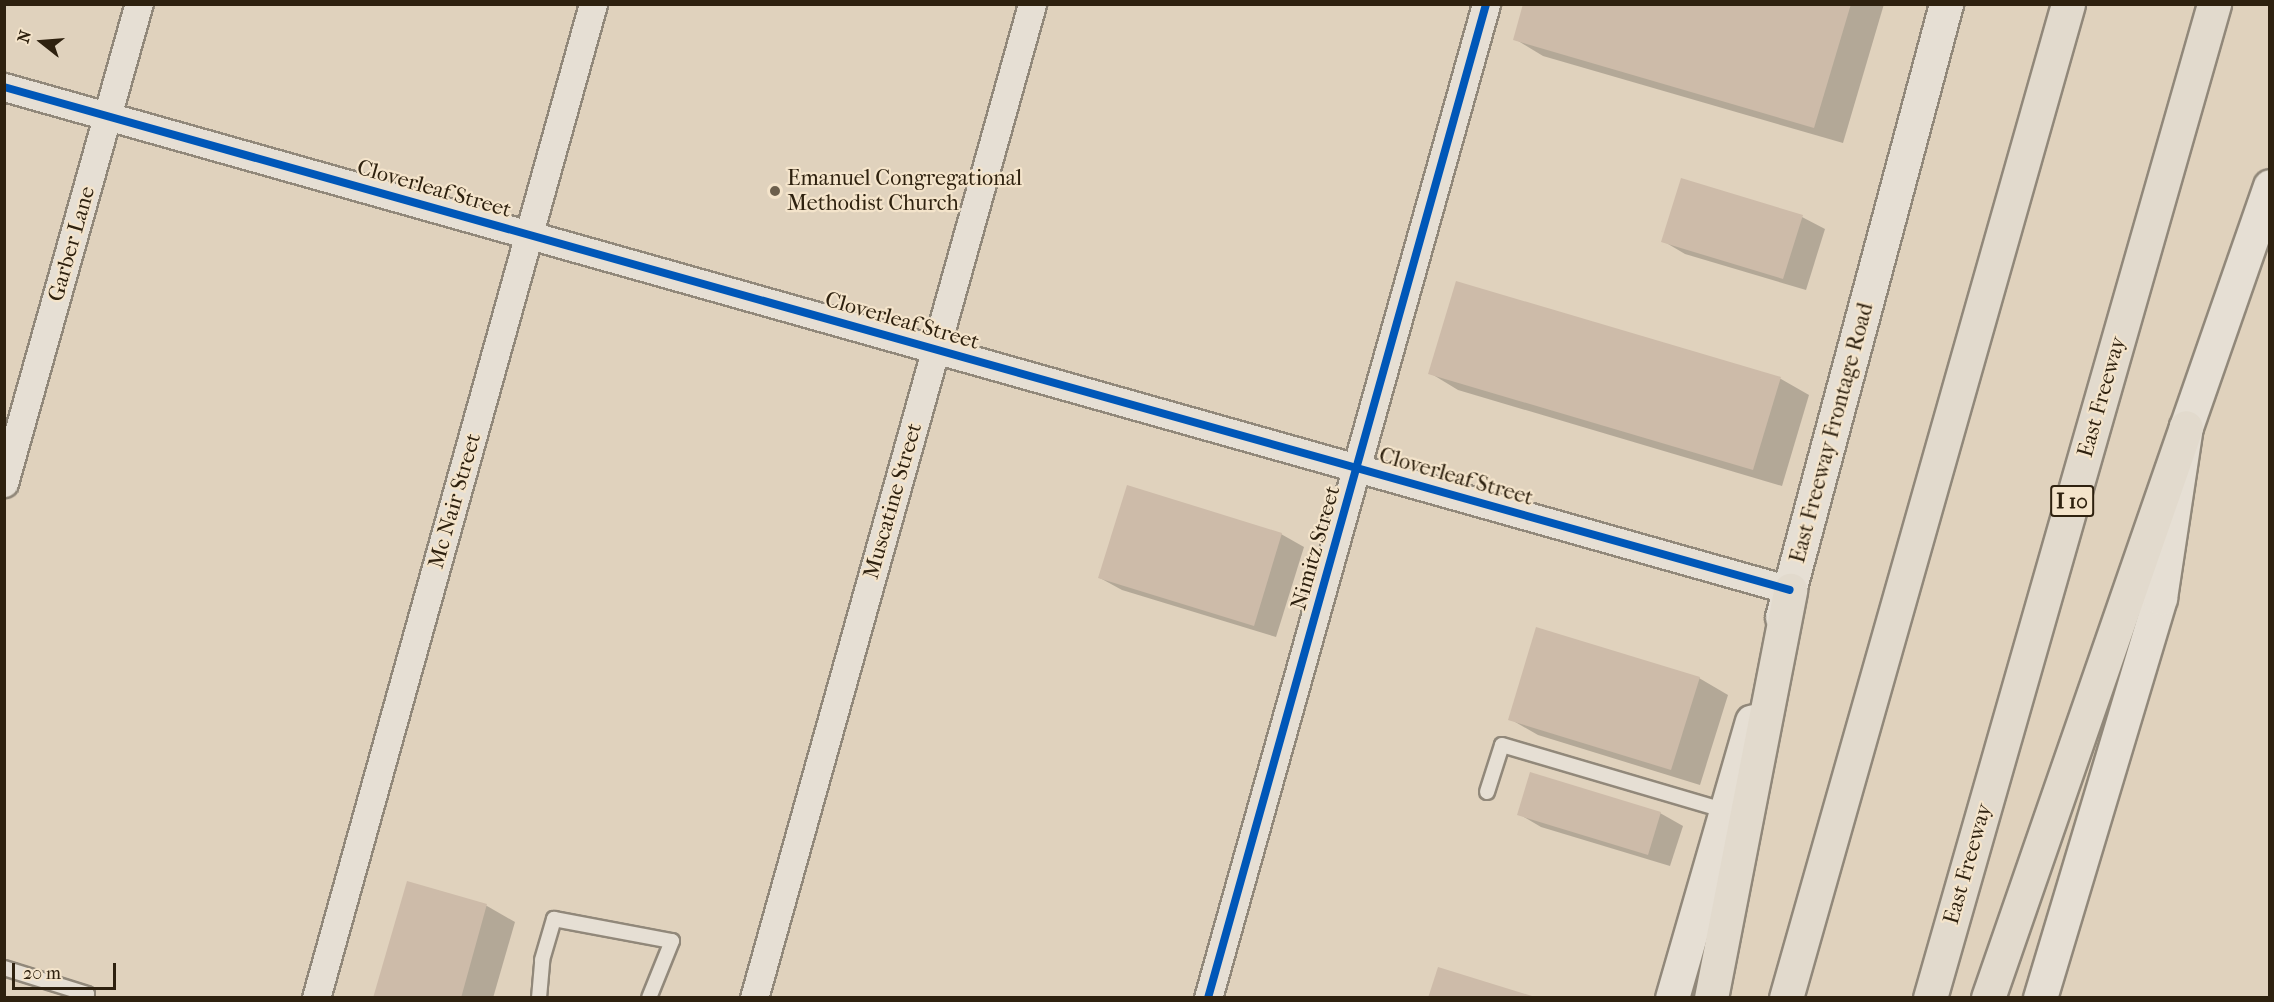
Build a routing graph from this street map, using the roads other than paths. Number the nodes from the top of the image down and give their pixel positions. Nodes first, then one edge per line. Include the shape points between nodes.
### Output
1 (139, 4) edge
2 (593, 4) edge
3 (1032, 4) edge
4 (1486, 4) edge
5 (1946, 4) edge
6 (2068, 4) edge
7 (2214, 4) edge
8 (4, 87) edge
9 (108, 116) junction
10 (2270, 186) edge
11 (529, 235) junction
12 (936, 349) junction
13 (2186, 427) junction
14 (1357, 468) junction
15 (4, 483) edge
16 (1790, 590) junction
17 (1486, 792) dead end
18 (1726, 811) junction
19 (4, 968) edge
20 (87, 998) edge
21 (316, 998) edge
22 (539, 998) edge
23 (650, 998) edge
24 (754, 998) edge
25 (1208, 998) edge
26 (1672, 998) edge
27 (1711, 998) edge
28 (1786, 998) edge
29 (1930, 998) edge
30 (1988, 998) edge
31 (2040, 998) edge

1 - 9 street, Garber Lane
2 - 11 street, Mc Nair Street
3 - 12 street, Muscatine Street
4 - 14 street, Nimitz Street
5 - 16 main road, East Freeway Frontage Road
6 - 28 highway
7 - 29 highway, East Freeway / I 10
8 - 9 street, Cloverleaf Street
9 - 11 street, Cloverleaf Street
9 - 15 street, Garber Lane
10 - 13 main road
11 - 12 street, Cloverleaf Street
11 - 21 street, Mc Nair Street
12 - 14 street, Cloverleaf Street
12 - 24 street, Muscatine Street
13 - 30 highway
13 - 31 main road via 2160,598
14 - 16 street, Cloverleaf Street
14 - 25 street, Nimitz Street
16 - 18 main road, East Freeway Frontage Road
16 - 27 highway
17 - 18 lane via 1502,745
18 - 26 main road, East Freeway Frontage Road
19 - 20 lane via 87,994
22 - 23 lane via 542,960 554,919 672,940

